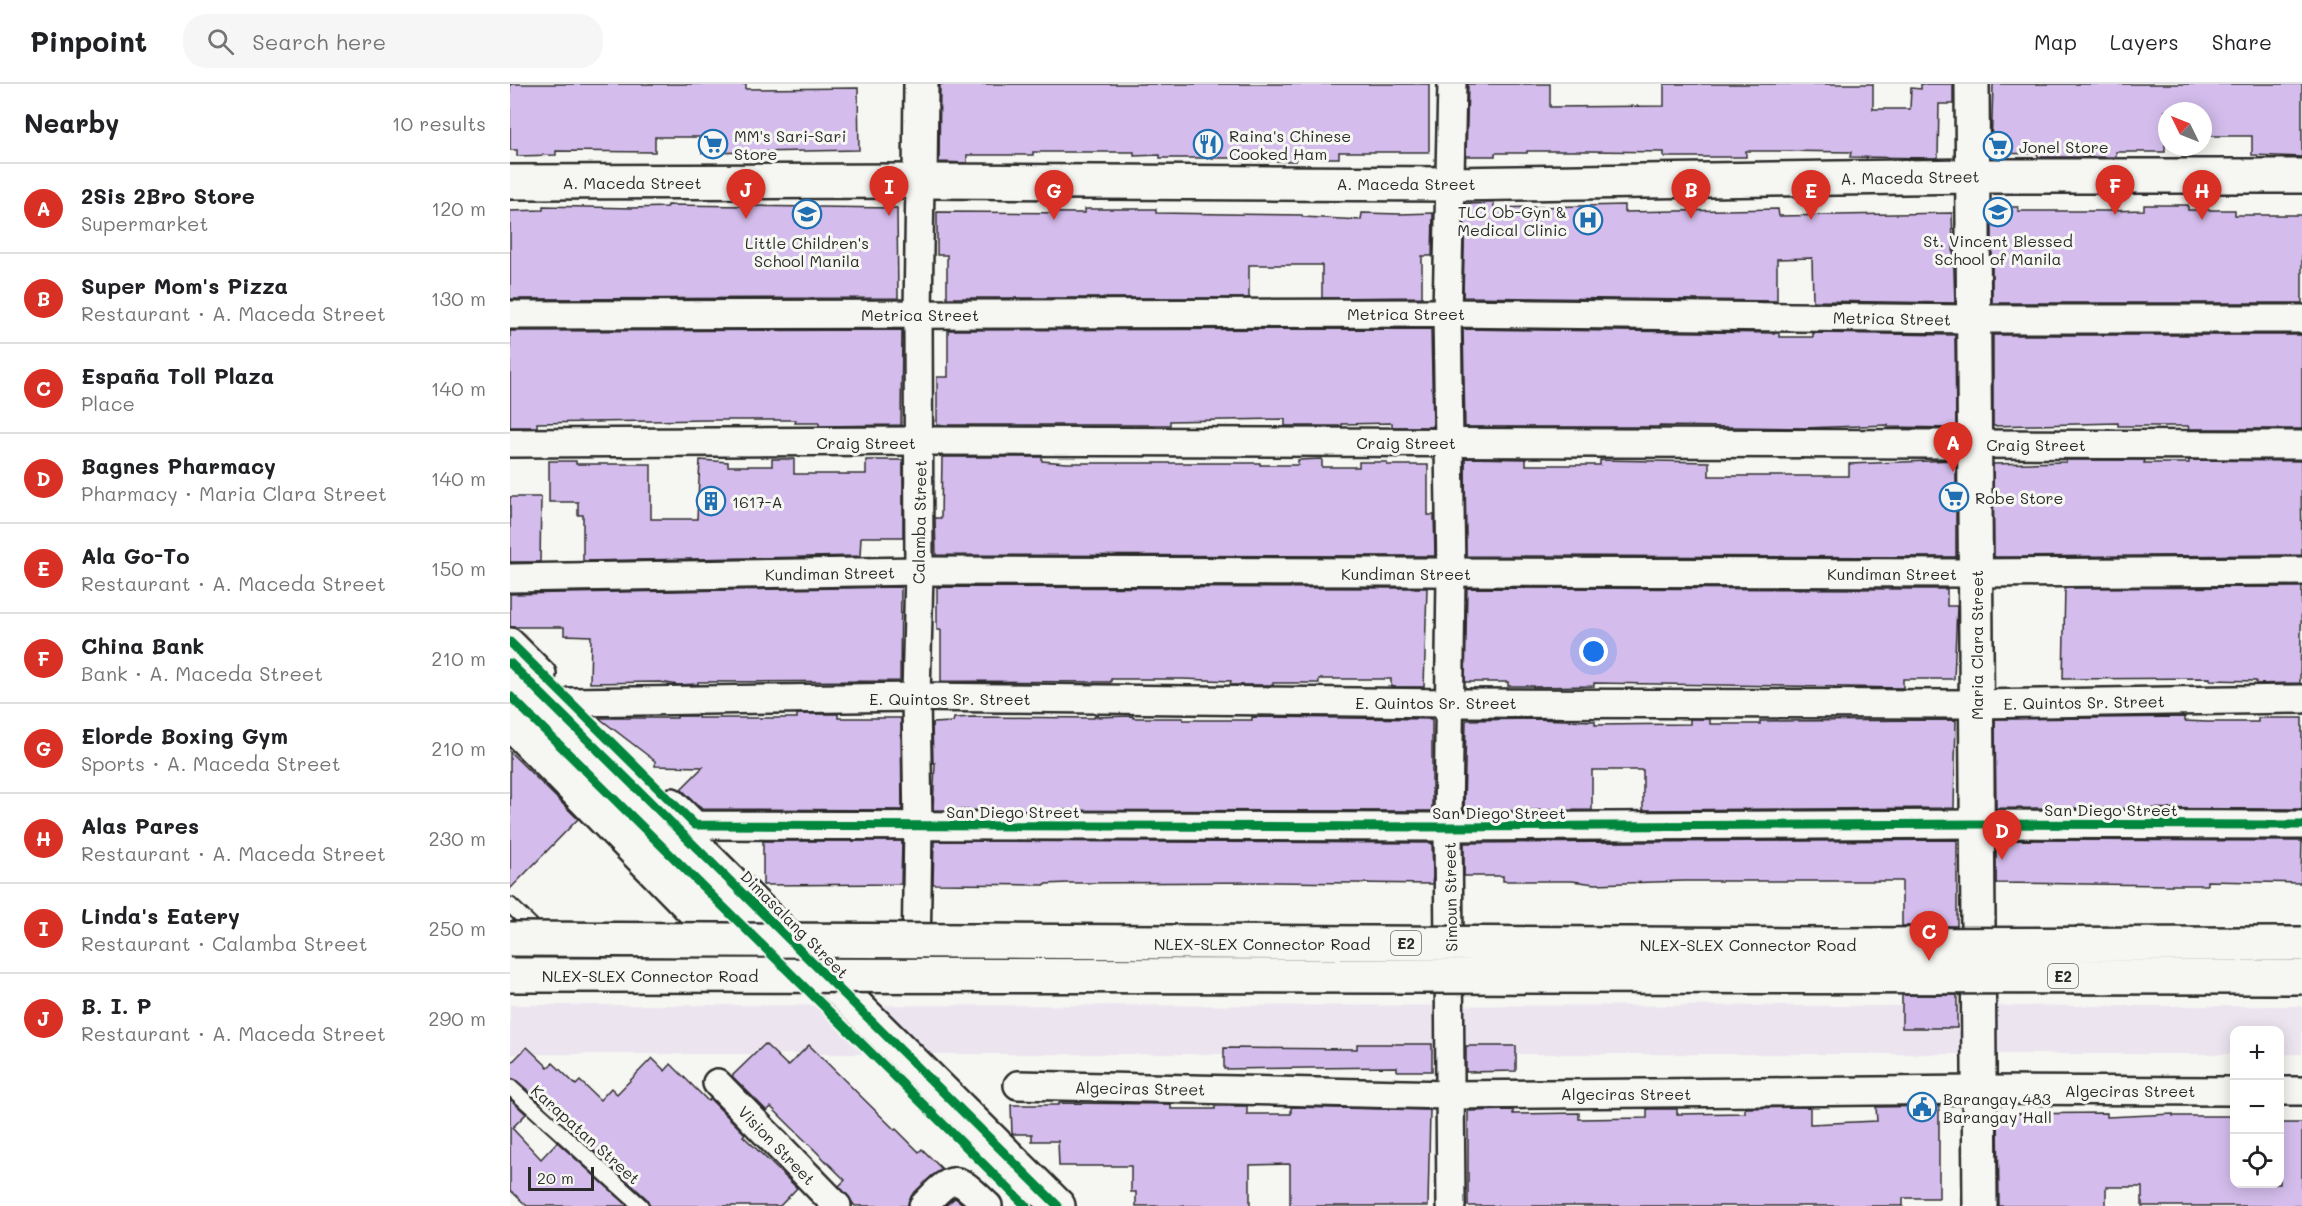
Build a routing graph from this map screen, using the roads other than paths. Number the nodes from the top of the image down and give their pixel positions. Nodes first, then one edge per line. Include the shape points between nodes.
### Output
1 (921, 84) edge
2 (1452, 84) edge
3 (1972, 84) edge
4 (1973, 176) junction
5 (2302, 176) edge
6 (920, 181) junction
7 (510, 182) edge
8 (1450, 184) junction
9 (1447, 313) junction
10 (918, 314) junction
11 (510, 315) edge
12 (1973, 319) junction
13 (2302, 320) edge
14 (920, 441) junction
15 (1447, 442) junction
16 (510, 443) edge
17 (1974, 444) junction
18 (2302, 445) edge
19 (2302, 571) edge
20 (919, 572) junction
21 (1451, 573) junction
22 (1976, 573) junction
23 (510, 578) edge
24 (511, 667) edge
25 (916, 697) junction
26 (2302, 699) edge
27 (570, 702) junction
28 (1450, 703) junction
29 (1976, 704) junction
30 (510, 727) edge
31 (1977, 824) junction
32 (2302, 825) edge
33 (918, 826) junction
34 (1448, 827) junction
35 (510, 905) edge
36 (510, 939) edge
37 (2302, 944) edge
38 (510, 956) edge
39 (564, 957) junction
40 (916, 959) dead end
41 (510, 975) edge
42 (2302, 977) edge
43 (717, 1083) dead end
44 (1018, 1085) dead end
45 (510, 1087) edge
46 (1979, 1090) junction
47 (2230, 1091) edge
48 (2284, 1091) edge
49 (2302, 1091) edge
50 (1449, 1095) junction
51 (641, 1206) edge
52 (837, 1206) edge
53 (923, 1206) edge
54 (987, 1206) edge
55 (1026, 1206) edge
56 (1058, 1206) edge
57 (1451, 1206) edge
58 (1980, 1206) edge

1 - 6 main road, Calamba Street
2 - 8 street, Simoun Street
3 - 4 main road, Maria Clara Street
4 - 5 main road, A. Maceda Street
4 - 8 main road, A. Maceda Street
4 - 12 main road, Maria Clara Street
6 - 7 main road, A. Maceda Street
6 - 8 main road, A. Maceda Street
6 - 10 street, Calamba Street
8 - 9 street, Simoun Street
9 - 10 street, Metrica Street
9 - 12 street, Metrica Street
9 - 15 street, Simoun Street
10 - 11 street, Metrica Street
10 - 14 street, Calamba Street
12 - 13 street, Metrica Street
12 - 17 main road, Maria Clara Street
14 - 15 street, Craig Street
14 - 16 street, Craig Street
14 - 20 street, Calamba Street
15 - 17 street, Craig Street
15 - 21 street, Simoun Street
17 - 18 street, Craig Street
17 - 22 main road, Maria Clara Street
19 - 22 street, Kundiman Street
20 - 21 street, Kundiman Street
20 - 23 street, Kundiman Street
20 - 25 street, Calamba Street
21 - 22 street, Kundiman Street
21 - 28 street, Simoun Street
22 - 29 main road, Maria Clara Street
24 - 27 street
24 - 55 main road, bridge
24 - 56 main road, Dimasalang Street, bridge
25 - 27 street, E. Quintos Sr. Street
25 - 28 street, E. Quintos Sr. Street
25 - 33 street, Calamba Street
26 - 29 street, E. Quintos Sr. Street
27 - 33 street, San Diego Street via 695,825
28 - 29 street, E. Quintos Sr. Street
28 - 34 street, Simoun Street
29 - 31 main road, Maria Clara Street
30 - 39 street via 705,926 706,957
31 - 32 street, San Diego Street
31 - 34 street, San Diego Street
31 - 46 main road, Maria Clara Street
33 - 34 street, San Diego Street
33 - 40 street, Calamba Street
34 - 50 street, Simoun Street
35 - 39 lane
36 - 37 main road, NLEX-SLEX Connector Road / E2, bridge
38 - 39 street
41 - 42 main road, NLEX-SLEX Connector Road / E2, bridge
43 - 52 street, Vision Street
44 - 50 street, Algeciras Street
45 - 51 lane, Karapatan Street
46 - 47 street, Algeciras Street
46 - 50 street, Algeciras Street
46 - 58 main road, Maria Clara Street
48 - 49 street
50 - 57 street, Simoun Street
53 - 54 street via 945,1183 955,1181 964,1184

